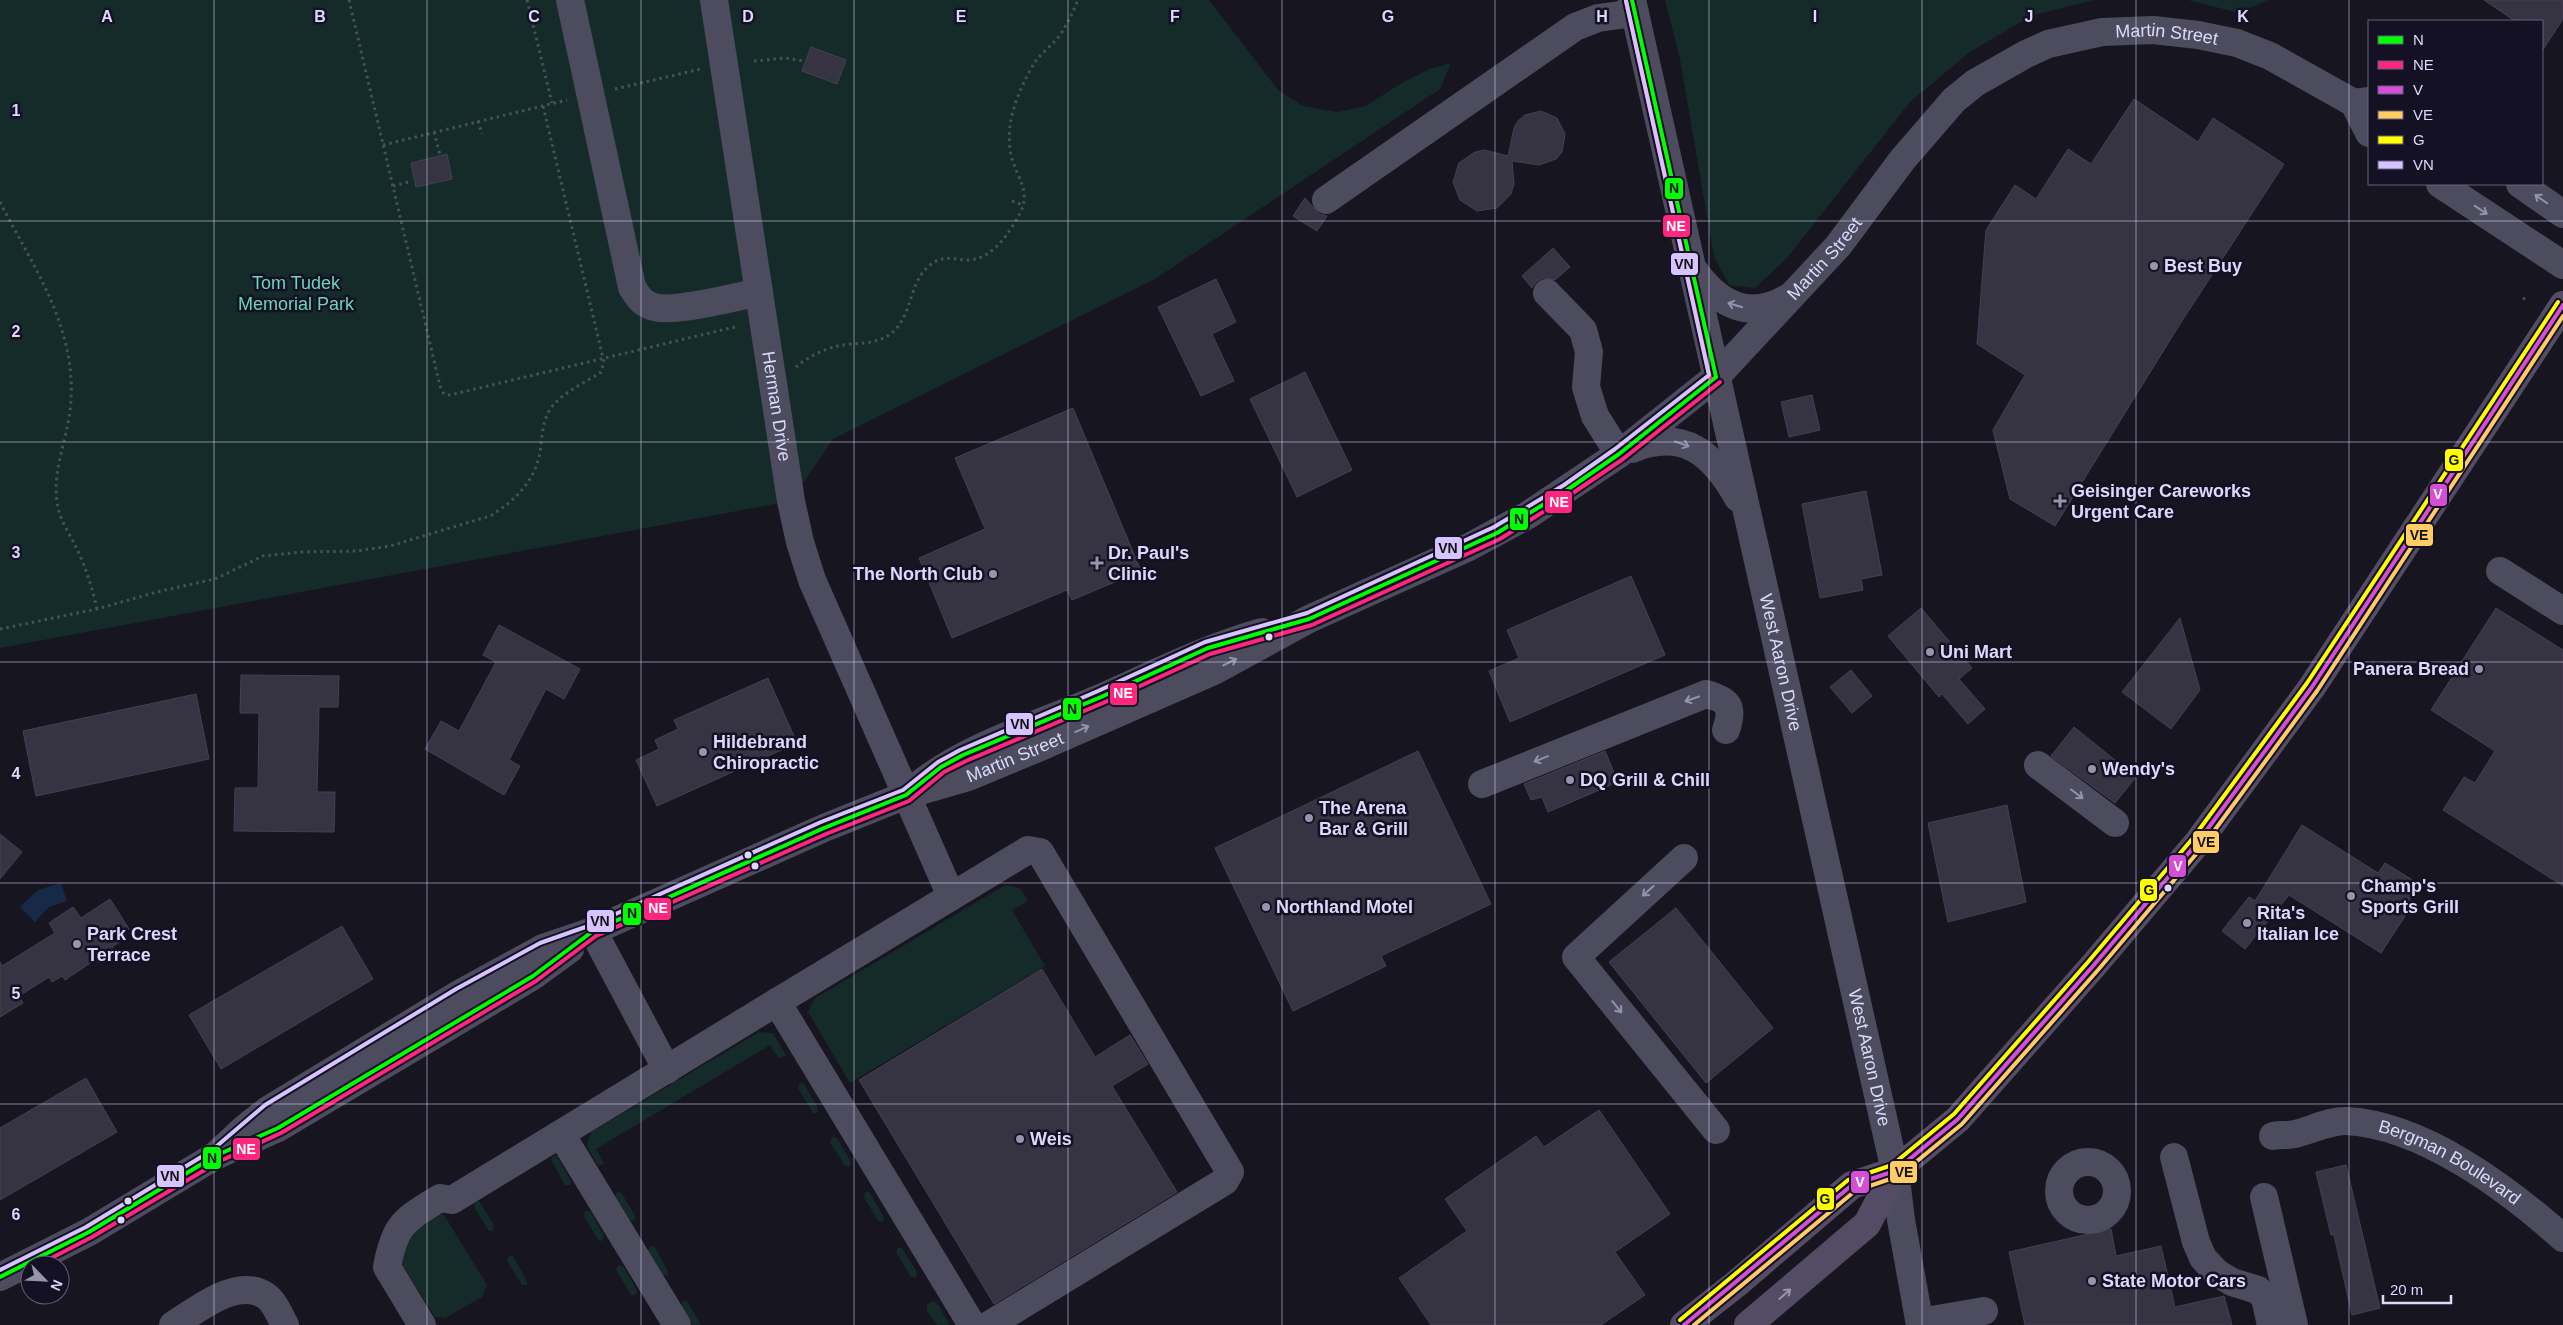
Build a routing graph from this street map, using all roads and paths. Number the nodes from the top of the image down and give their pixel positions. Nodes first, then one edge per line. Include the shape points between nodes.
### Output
1 (348, 0) edge
2 (527, 0) edge
3 (570, 0) edge
4 (714, 0) edge
5 (1078, 0) edge
6 (1634, 7) edge
7 (754, 61) dead end
8 (805, 62) dead end
9 (706, 68) dead end
10 (614, 89) dead end
11 (2362, 102) edge
12 (543, 106) junction
13 (478, 121) junction
14 (2368, 129) edge
15 (434, 132) junction
16 (482, 134) dead end
17 (383, 145) junction
18 (440, 155) dead end
19 (412, 181) dead end
20 (2442, 185) edge
21 (2521, 185) edge
22 (393, 186) junction
23 (1326, 200) dead end
24 (1012, 201) dead end
25 (0, 202) edge
26 (1023, 204) junction
27 (2563, 214) edge
28 (2563, 265) edge
29 (1691, 266) junction
30 (759, 292) junction
31 (1796, 292) junction
32 (1547, 293) dead end
33 (2523, 298) dead end
34 (2528, 301) dead end
35 (2563, 304) edge
36 (740, 326) dead end
37 (603, 357) junction
38 (792, 370) dead end
39 (1716, 377) junction
40 (1619, 454) junction
41 (1746, 512) junction
42 (2500, 571) dead end
43 (97, 609) junction
44 (2563, 612) edge
45 (0, 629) edge
46 (1726, 730) dead end
47 (2038, 765) dead end
48 (1482, 784) dead end
49 (906, 795) junction
50 (2115, 823) dead end
51 (1684, 858) dead end
52 (951, 896) junction
53 (593, 931) junction
54 (777, 1002) junction
55 (667, 1070) junction
56 (1716, 1130) dead end
57 (561, 1134) junction
58 (2273, 1136) dead end
59 (2174, 1156) dead end
60 (1895, 1171) junction
61 (2264, 1197) dead end
62 (2563, 1238) edge
63 (0, 1277) edge
64 (1984, 1312) dead end
65 (1920, 1324) edge
66 (173, 1325) edge
67 (285, 1325) edge
68 (422, 1325) edge
69 (677, 1325) edge
70 (972, 1325) edge
71 (989, 1325) edge
72 (1684, 1325) edge
73 (1748, 1325) edge
74 (2271, 1325) edge
75 (2294, 1325) edge

1 - 17 path
2 - 12 path via 552,104
3 - 30 street via 632,287 640,300 655,308 672,308
4 - 30 street, Herman Drive
5 - 26 path via 1060,35 1029,73 1014,110 1010,125 1011,158 1023,184
6 - 23 street via 1575,28
6 - 29 street, West Aaron Drive
7 - 8 path via 785,58
9 - 10 path
11 - 14 street, Martin Street
11 - 31 street, Martin Street via 2270,56 2237,43 2198,35 2127,29 2048,44 2003,65 1954,100 1908,152 1838,246
12 - 13 path
12 - 37 path
13 - 15 path
13 - 16 path
15 - 17 path
15 - 18 path
17 - 22 path
19 - 22 path
20 -> 28 street
27 -> 21 street
22 - 37 path via 444,394
24 - 26 path
25 - 43 path via 48,292 69,355 70,416 57,473 58,507 90,580
26 - 38 path via 1003,238 987,255 970,260 938,260 920,274 909,307 900,323 886,336 875,342 830,348
31 -> 29 street via 1774,306 1762,309 1733,305 1711,291
29 - 39 street, West Aaron Drive
30 - 49 street, Herman Drive via 800,542 812,580
31 - 39 street, Martin Street
32 - 40 street via 1583,330 1589,352 1586,387 1595,416
33 - 34 path
35 - 60 main road via 2348,634 2198,842 1958,1119
36 - 37 path
37 - 43 path via 601,372 564,395 550,409 534,473 519,494 490,516 390,546 263,556 215,579
39 - 40 street, Martin Street
39 - 41 street, West Aaron Drive
40 -> 41 street via 1658,441 1673,440 1686,444 1699,451 1725,477
40 - 49 street, Martin Street via 1497,533 1309,619 1208,648 964,755 941,767
41 - 60 street, West Aaron Drive
42 - 44 street
43 - 45 path
46 -> 48 street via 1731,716 1729,706 1720,698 1706,694
47 -> 50 street
49 - 52 street, Herman Drive
49 - 53 street, Martin Street
51 -> 56 street via 1576,957
52 - 54 street
52 - 71 street via 1028,850 1040,852 1230,1172 1225,1181
53 - 55 street
53 - 63 street, Martin Street via 532,976 278,1128 215,1156 89,1232
54 - 55 street
54 - 70 street
55 - 57 street
57 - 68 street via 452,1200 440,1198 399,1227 387,1267
57 - 69 street
58 - 62 street, Bergman Boulevard via 2293,1135 2345,1121 2390,1129 2429,1144 2498,1185
59 - 74 street via 2203,1258 2217,1273 2232,1282 2258,1290 2265,1298
60 - 65 street, West Aaron Drive
60 - 72 main road via 1852,1185
73 -> 60 main road via 1867,1224
61 - 75 street
64 - 65 street
66 - 67 street via 227,1294 250,1290 268,1297

